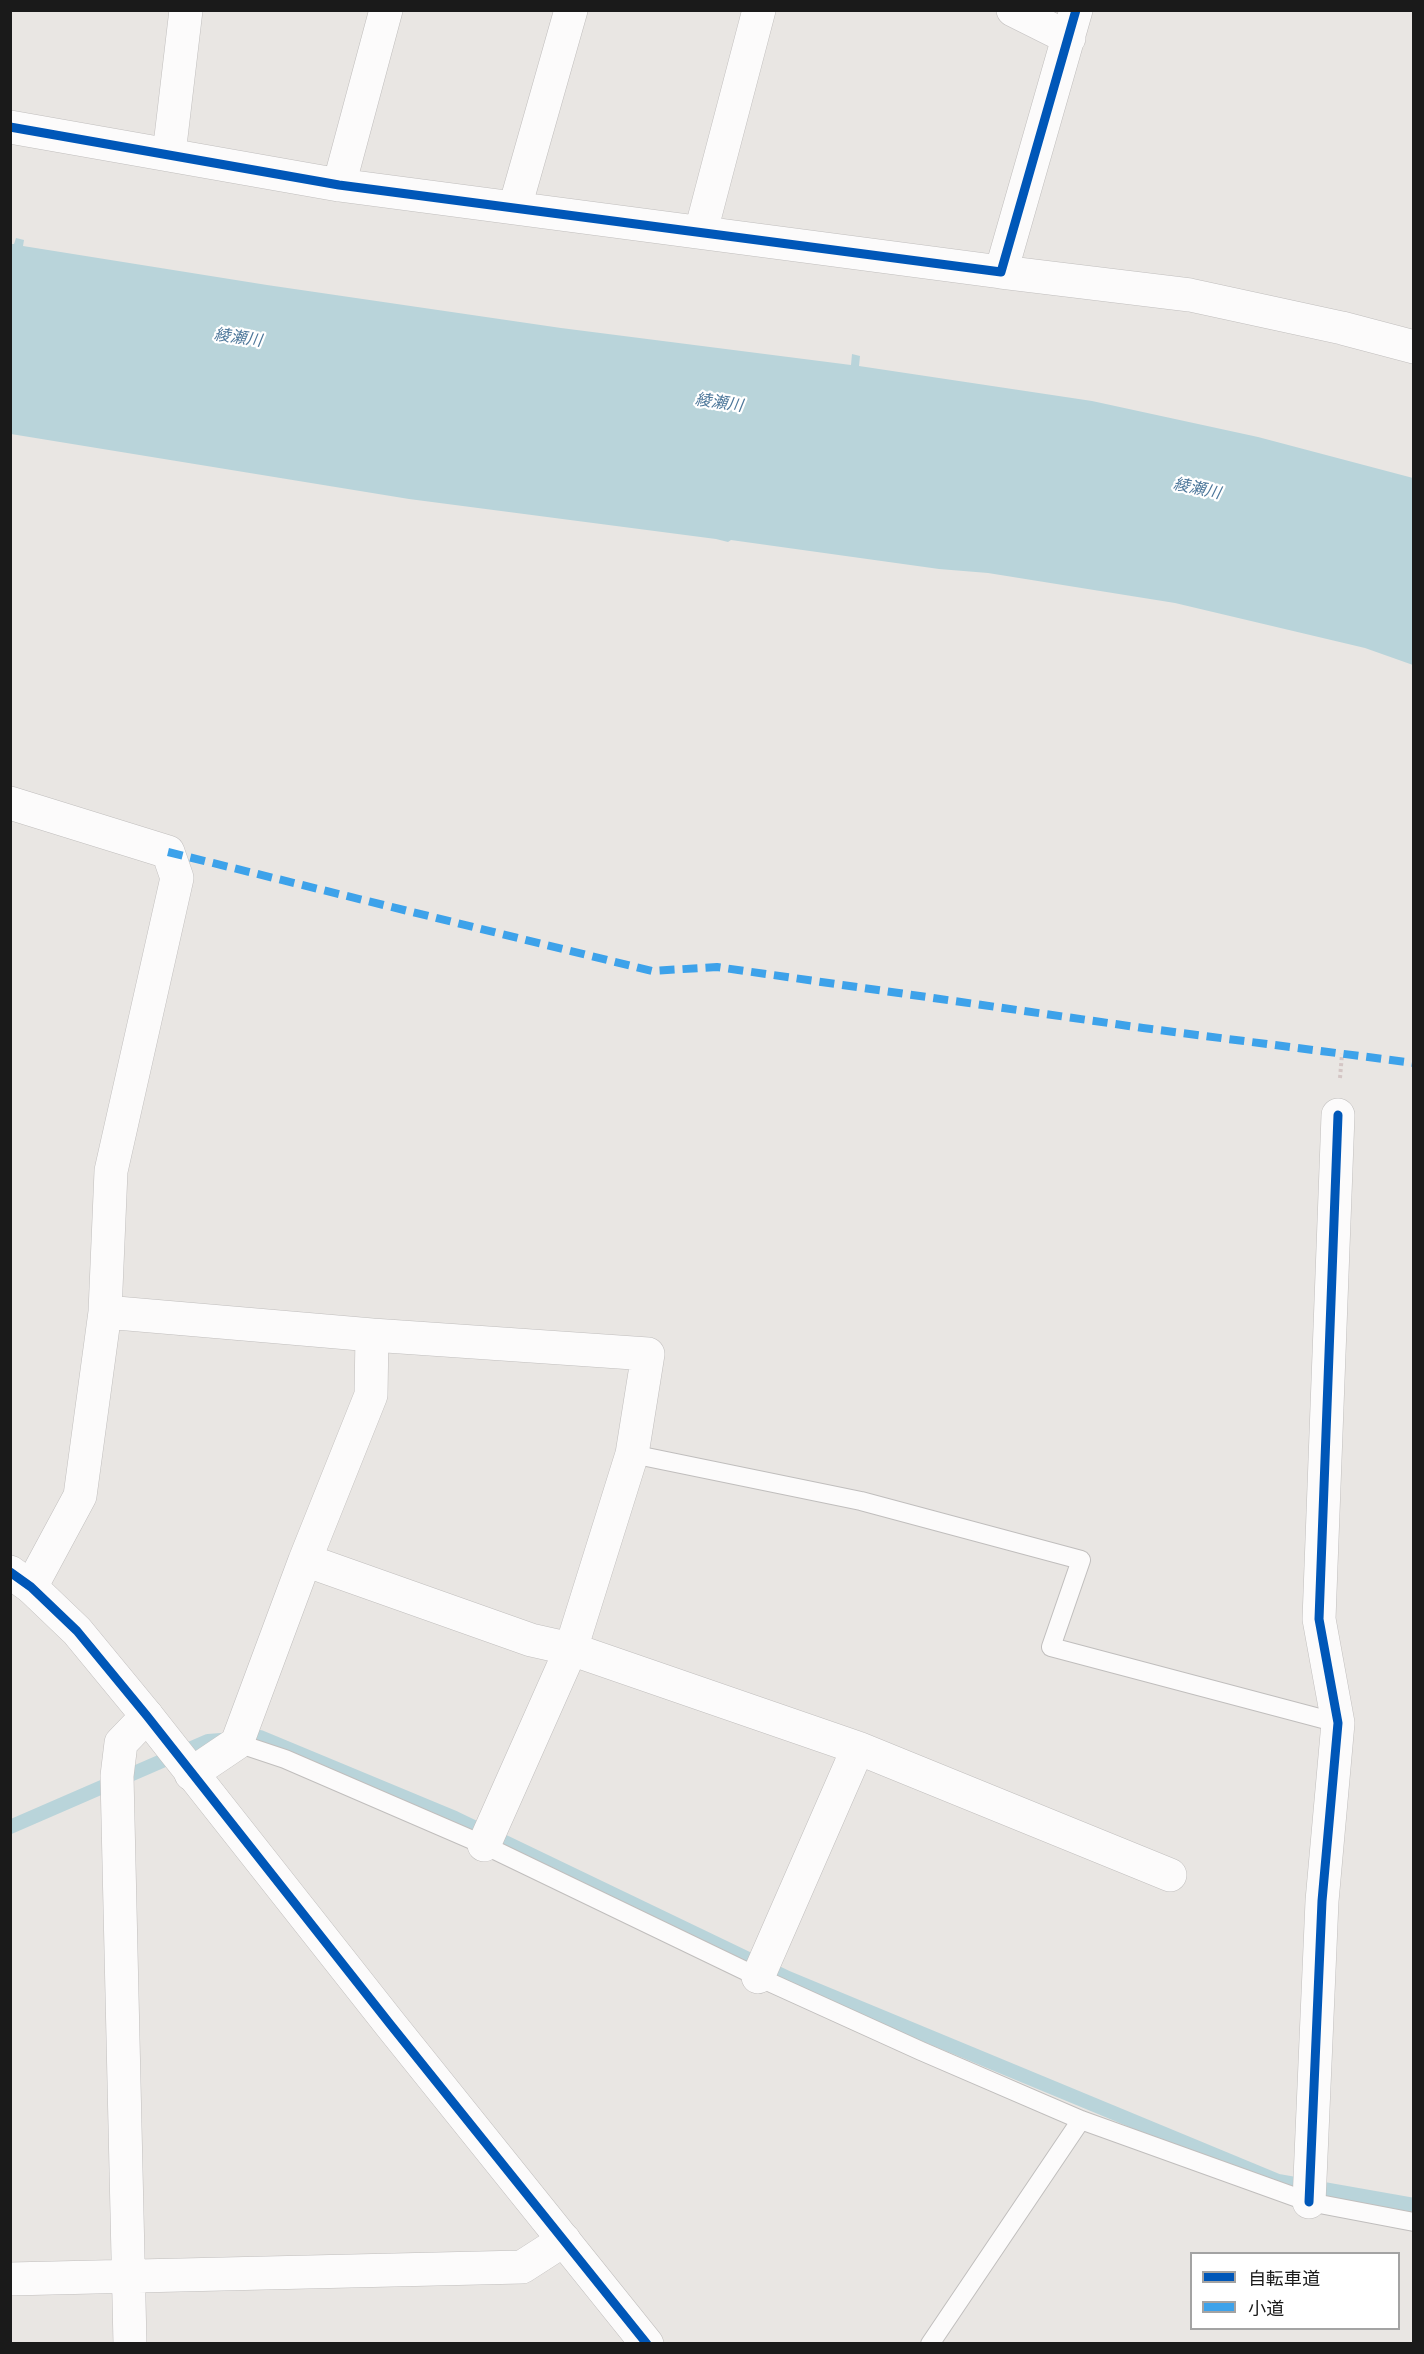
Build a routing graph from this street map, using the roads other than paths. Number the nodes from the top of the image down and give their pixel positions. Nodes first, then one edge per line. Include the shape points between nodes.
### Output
1 (186, 10) edge
2 (386, 10) edge
3 (570, 10) edge
4 (759, 10) edge
5 (1013, 10) edge
6 (1073, 24) edge
7 (10, 127) edge
8 (169, 154) junction
9 (339, 185) junction
10 (515, 207) junction
11 (700, 231) junction
12 (1001, 272) junction
13 (1413, 347) edge
14 (10, 803) edge
15 (1338, 1115) dead end
16 (105, 1312) junction
17 (372, 1335) junction
18 (632, 1454) junction
19 (305, 1560) junction
20 (21, 1579) edge
21 (571, 1649) junction
22 (147, 1716) junction
23 (1338, 1723) junction
24 (237, 1743) junction
25 (858, 1748) junction
26 (191, 1774) junction
27 (484, 1845) junction
28 (1170, 1875) dead end
29 (758, 1977) junction
30 (1081, 2120) junction
31 (1309, 2202) junction
32 (1413, 2222) edge
33 (564, 2240) junction
34 (130, 2277) junction
35 (10, 2279) edge
36 (130, 2343) edge
37 (647, 2343) edge
38 (930, 2343) edge

1 - 8 street
2 - 9 street
3 - 10 street
4 - 11 street
5 - 6 street
6 - 12 street
7 - 8 street
8 - 9 street
9 - 10 street
10 - 11 street
11 - 12 street
12 - 13 street via 1190,296
14 - 16 street via 168,852 177,878 111,1171
15 - 23 street via 1319,1619
16 - 17 street
16 - 20 street via 80,1496
17 - 18 street via 648,1354
17 - 19 street via 371,1395
18 - 21 street
18 - 23 lane via 861,1501 1080,1560 1051,1647
19 - 21 street via 531,1640
19 - 24 street
20 - 22 street via 77,1631
21 - 25 street
21 - 27 street
22 - 26 street
22 - 34 street via 121,1743 117,1776
23 - 31 street via 1322,1901
24 - 26 street
24 - 27 lane via 285,1759
25 - 28 street
25 - 29 street
26 - 33 street
27 - 29 lane
29 - 30 lane
30 - 31 lane
30 - 38 lane
31 - 32 lane
33 - 34 street via 522,2267
33 - 37 street
34 - 35 street
34 - 36 street

